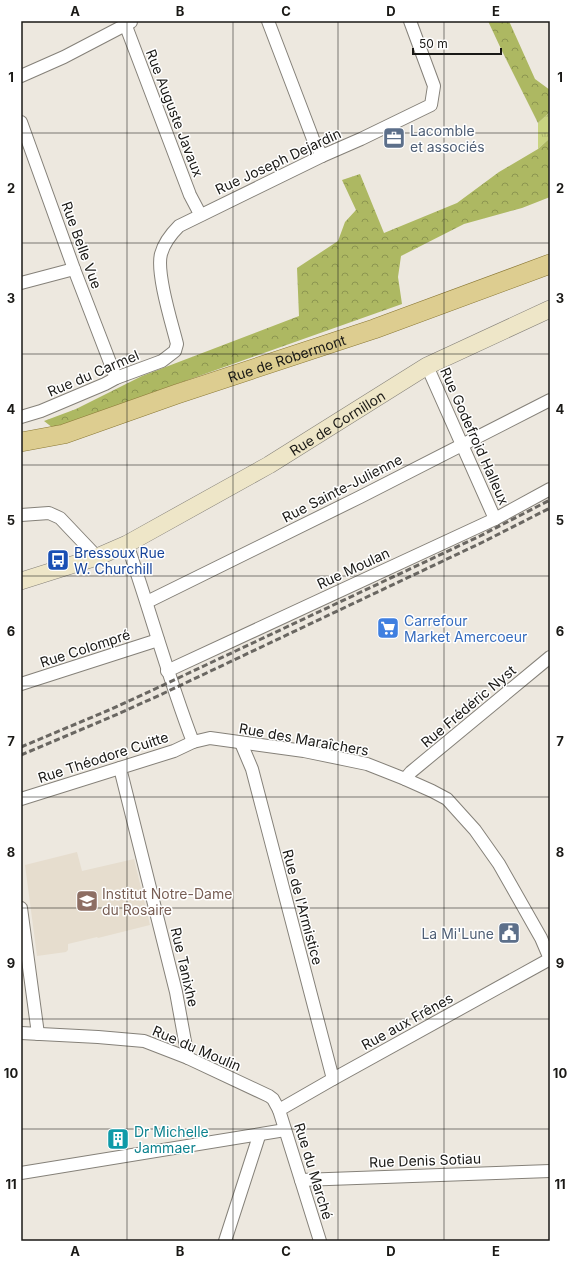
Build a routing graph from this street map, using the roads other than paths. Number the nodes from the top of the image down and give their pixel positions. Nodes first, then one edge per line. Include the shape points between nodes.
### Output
1 (268, 21) edge
2 (410, 21) edge
3 (127, 22) edge
4 (21, 76) edge
5 (21, 122) edge
6 (322, 156) junction
7 (200, 214) junction
8 (550, 264) edge
9 (74, 269) junction
10 (21, 282) edge
11 (550, 308) edge
12 (175, 351) joint
13 (427, 366) junction
14 (116, 378) junction
15 (550, 400) edge
16 (21, 417) edge
17 (21, 442) edge
18 (461, 445) junction
19 (550, 489) edge
20 (21, 515) edge
21 (495, 519) junction
22 (127, 544) junction
23 (97, 557) junction
24 (21, 580) edge
25 (147, 602) junction
26 (158, 640) junction
27 (550, 657) edge
28 (167, 670) junction
29 (21, 684) edge
30 (193, 742) junction
31 (242, 743) junction
32 (120, 768) junction
33 (405, 779) junction
34 (21, 799) edge
35 (21, 908) edge
36 (549, 956) edge
37 (21, 1033) edge
38 (38, 1034) junction
39 (188, 1058) junction
40 (333, 1079) junction
41 (279, 1110) junction
42 (285, 1130) junction
43 (259, 1136) junction
44 (550, 1171) edge
45 (21, 1173) edge
46 (301, 1180) junction
47 (225, 1241) edge
48 (320, 1241) edge

1 - 6 street via 312,139
2 - 6 street, Rue Joseph Dejardin via 434,86 431,104
3 - 4 street via 64,57
3 - 7 street, Rue Auguste Javaux via 190,195
5 - 9 street, Rue Belle Vue
6 - 7 street, Rue Joseph Dejardin
7 - 12 street, Rue Joseph Dejardin via 172,233 161,255 160,269 177,344
8 - 17 main road, Rue de Robermont via 374,329 64,434
9 - 10 street
9 - 14 street, Rue Belle Vue
11 - 13 main road, Rue de Cornillon
12 - 14 street, Rue du Carmel via 162,361
13 - 18 street, Rue Godefroid Halleux
13 - 22 main road, Rue de Cornillon via 269,465
14 - 16 street, Rue du Carmel via 42,411
15 - 18 street, Rue Sainte-Julienne
18 - 21 street, Rue Godefroid Halleux
18 - 25 street, Rue Sainte-Julienne
19 - 21 street, Rue Moulan
20 - 23 street via 49,513 60,518
21 - 28 street, Rue Moulan
22 - 23 main road, Rue de Cornillon
22 - 25 street
23 - 24 main road, Rue de Cornillon
25 - 26 street
26 - 28 street
26 - 29 street, Rue Colompré
27 - 33 street, Rue Frédéric Nyst
28 - 30 street
30 - 31 street, Rue des Maraîchers via 210,738
30 - 32 street, Rue Théodore Cuitte via 174,751
31 - 33 street, Rue des Maraîchers via 367,764
31 - 40 street, Rue de l'Armistice via 252,769
32 - 34 street, Rue Théodore Cuitte
32 - 39 street, Rue Tanixhe via 176,992
33 - 36 street, Rue des Maraîchers via 447,799 475,830 499,864
35 - 38 street
36 - 40 street, Rue aux Frênes
37 - 38 street, Rue du Moulin
38 - 39 street, Rue du Moulin via 144,1041
39 - 41 street, Rue du Moulin via 269,1096
40 - 41 street, Rue aux Frênes
41 - 42 street, Rue du Marché
42 - 43 street
42 - 46 street, Rue du Marché
43 - 45 street
43 - 47 street
44 - 46 street, Rue Denis Sotiau
46 - 48 street, Rue du Marché

